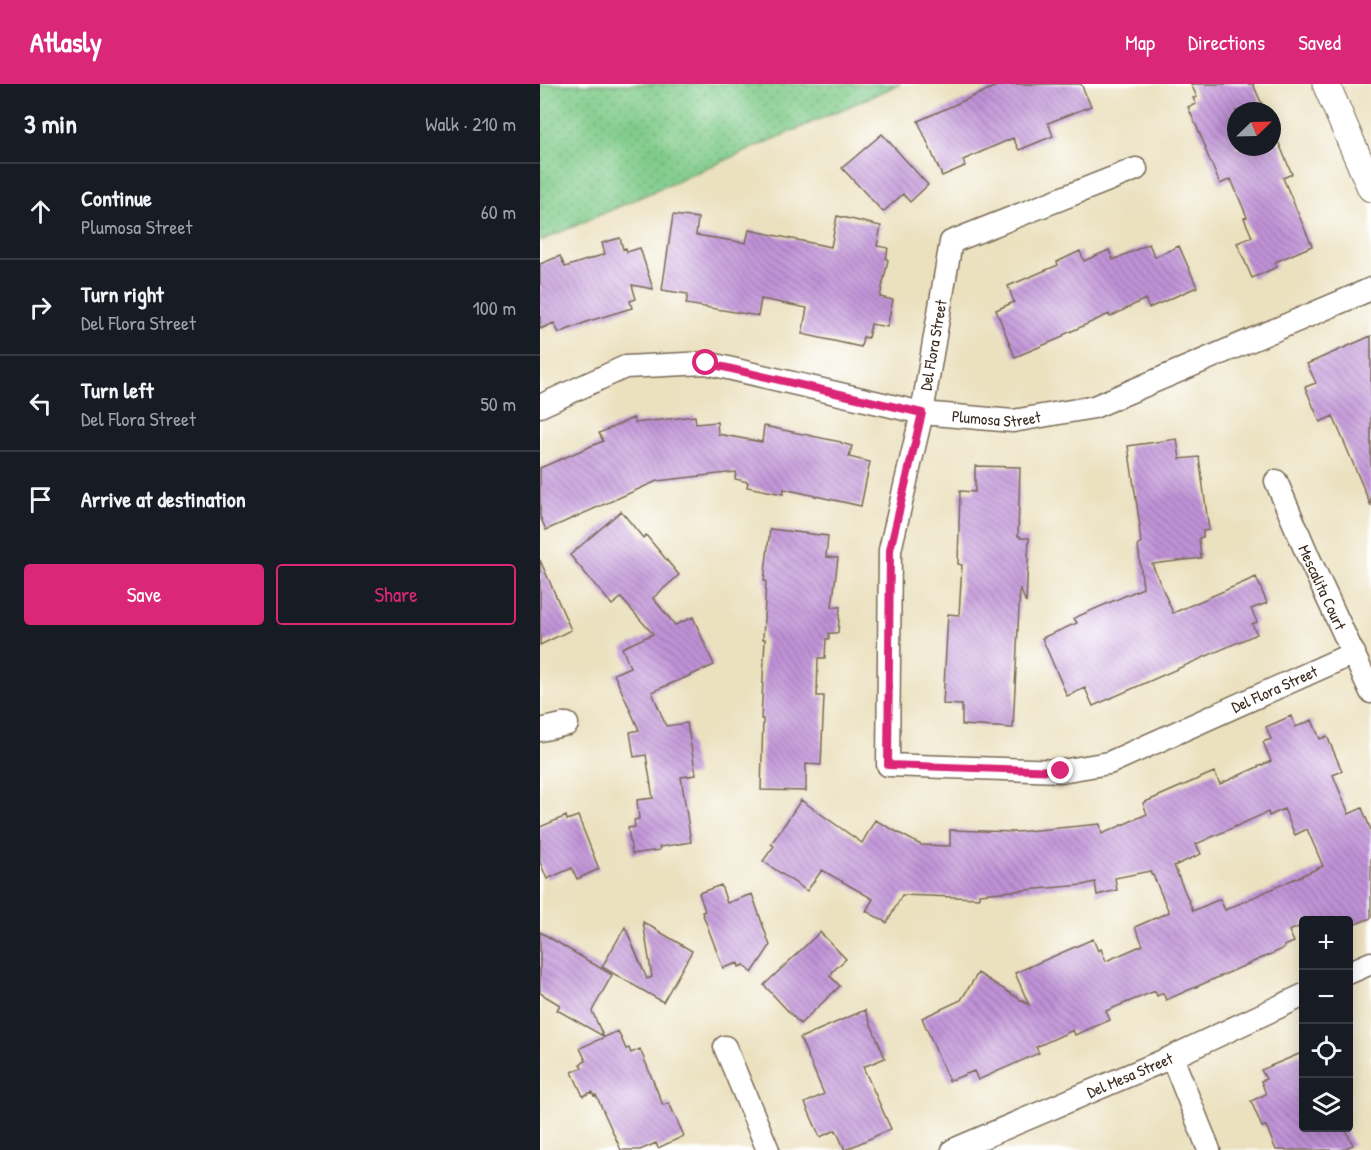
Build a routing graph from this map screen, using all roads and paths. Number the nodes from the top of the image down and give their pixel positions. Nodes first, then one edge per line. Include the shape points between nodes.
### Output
1 (1326, 84) edge
2 (1136, 169) dead end
3 (1371, 188) edge
4 (1371, 289) edge
5 (540, 406) edge
6 (922, 413) junction
7 (1276, 481) dead end
8 (1354, 653) junction
9 (1371, 692) edge
10 (567, 724) dead end
11 (540, 730) edge
12 (1371, 963) edge
13 (1353, 972) edge
14 (1299, 997) edge
15 (725, 1047) dead end
16 (1172, 1057) junction
17 (768, 1150) edge
18 (953, 1150) edge
19 (1209, 1150) edge

1 - 3 street
2 - 6 street, Del Flora Street via 951,242
4 - 6 street, Plumosa Street via 1094,407 1012,421
5 - 6 street, Plumosa Street via 626,367 706,363
6 - 8 street, Del Flora Street via 890,550 888,765 1061,771 1109,763
7 - 8 street, Mescalita Court
8 - 9 street, Mescalita Court
10 - 11 street
12 - 13 street
14 - 16 street, Del Mesa Street
15 - 17 street
16 - 18 street, Del Mesa Street
16 - 19 street

